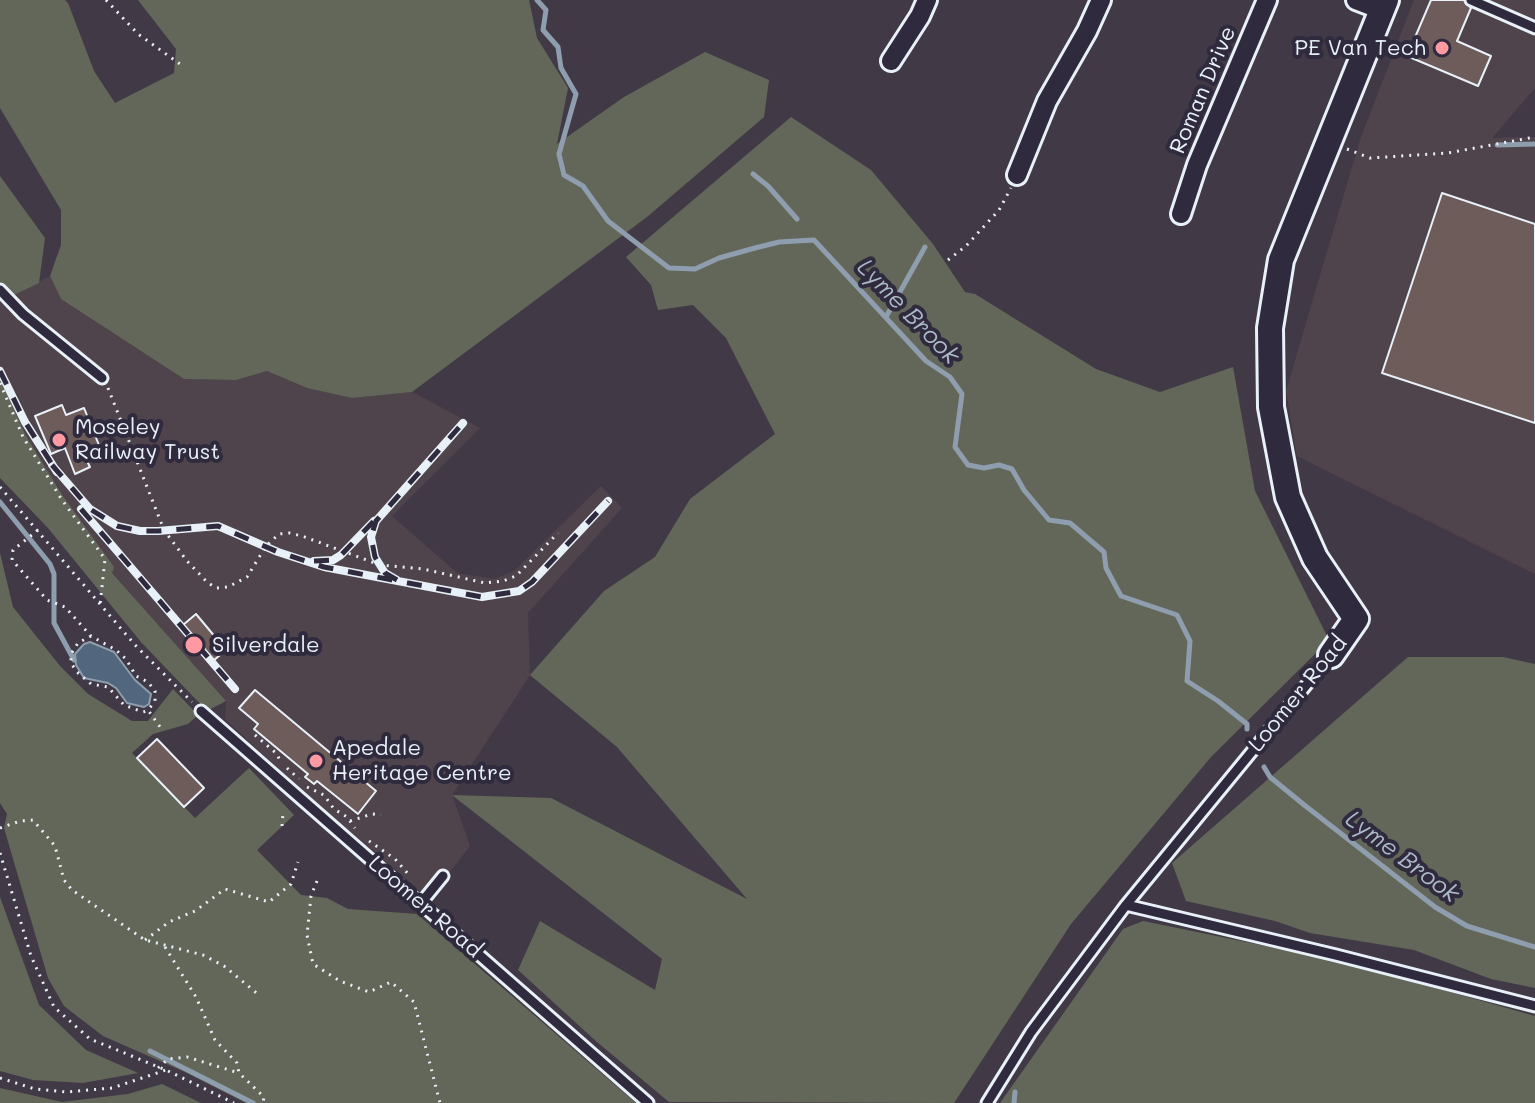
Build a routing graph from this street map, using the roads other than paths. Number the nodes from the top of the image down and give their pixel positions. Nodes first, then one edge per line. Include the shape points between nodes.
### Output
1 (927, 0) edge
2 (1101, 0) edge
3 (1267, 0) edge
4 (1356, 0) edge
5 (1471, 0) edge
6 (1384, 5) edge
7 (1535, 28) edge
8 (893, 49) dead end
9 (1016, 162) road end
10 (1178, 202) dead end
11 (0, 290) edge
12 (102, 378) road end
13 (1331, 655) joint
14 (201, 711) road end
15 (443, 876) dead end
16 (421, 903) junction
17 (1126, 905) junction
18 (1535, 1006) edge
19 (648, 1103) edge
20 (987, 1103) edge

1 - 8 street
2 - 9 street
3 - 10 street, Roman Drive
4 - 6 street
5 - 7 lane
6 - 13 street, Loomer Road via 1281,260 1270,328 1271,407 1288,497 1315,558 1356,619
11 - 12 lane
13 - 17 lane, Loomer Road
14 - 16 lane, Loomer Road
15 - 16 lane
16 - 19 lane, Loomer Road
17 - 18 lane
17 - 20 lane, Loomer Road via 1031,1032

